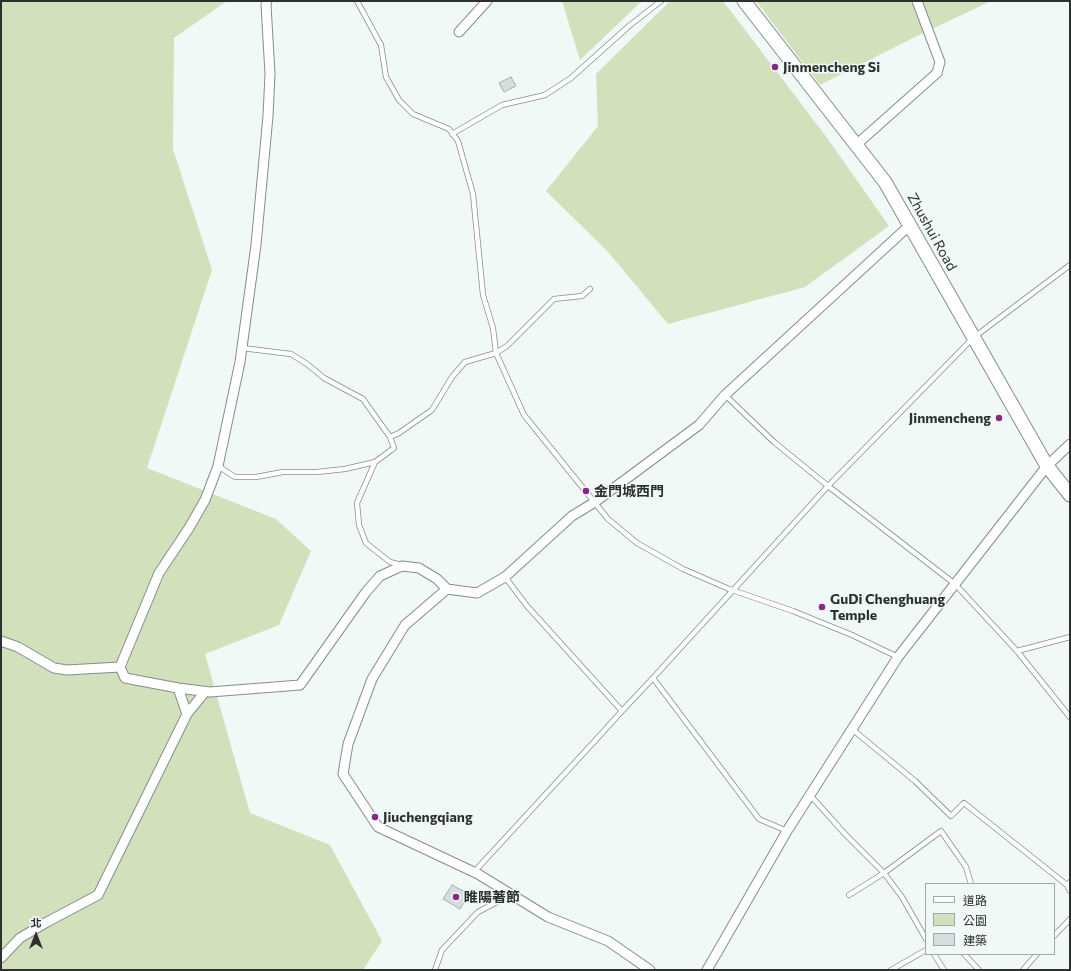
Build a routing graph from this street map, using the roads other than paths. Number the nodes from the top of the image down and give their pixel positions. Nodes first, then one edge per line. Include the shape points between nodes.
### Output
1 (267, 1) edge
2 (357, 1) edge
3 (488, 1) edge
4 (661, 1) edge
5 (744, 1) edge
6 (917, 1) edge
7 (459, 32) dead end
8 (452, 134) junction
9 (856, 144) junction
10 (910, 225) junction
11 (1070, 265) edge
12 (590, 289) dead end
13 (973, 338) junction
14 (242, 348) junction
15 (496, 353) junction
16 (725, 395) junction
17 (390, 438) junction
18 (1070, 444) edge
19 (375, 462) junction
20 (218, 466) junction
21 (1047, 466) junction
22 (828, 486) junction
23 (1070, 495) edge
24 (595, 502) junction
25 (402, 566) junction
26 (505, 576) junction
27 (955, 584) junction
28 (447, 589) junction
29 (732, 590) junction
30 (1070, 637) edge
31 (1, 641) edge
32 (1016, 651) junction
33 (898, 657) junction
34 (120, 667) junction
35 (653, 678) junction
36 (178, 688) junction
37 (205, 692) junction
38 (622, 710) junction
39 (187, 714) junction
40 (1070, 717) edge
41 (852, 729) junction
42 (810, 796) junction
43 (787, 831) junction
44 (474, 872) junction
45 (884, 873) junction
46 (971, 883) edge
47 (1069, 884) edge
48 (1070, 891) edge
49 (512, 894) junction
50 (849, 895) dead end
51 (1070, 919) edge
52 (1055, 935) edge
53 (925, 937) edge
54 (925, 951) edge
55 (935, 955) edge
56 (965, 955) edge
57 (1036, 955) edge
58 (1, 958) edge
59 (435, 970) edge
60 (650, 970) edge
61 (707, 970) edge
62 (891, 970) edge
63 (944, 970) edge
64 (979, 970) edge
65 (1023, 970) edge

1 - 14 street via 270,74 268,116 256,245
2 - 8 lane via 381,45 386,77 399,100 413,114 449,129
3 - 7 street
4 - 8 lane via 571,78 545,95 502,105
5 - 9 main road, Zhushui Road
6 - 9 street via 940,62 937,73
8 - 15 lane via 458,141 473,194 483,295 493,328
9 - 10 main road, Zhushui Road via 885,182
10 - 13 main road, Zhushui Road
10 - 16 street
11 - 13 lane
12 - 15 lane via 582,296 554,299 507,346
13 - 21 main road, Zhushui Road
13 - 22 lane
14 - 17 lane via 291,354 324,378 363,399
14 - 20 street
15 - 17 lane via 465,362 452,377 432,410
15 - 24 lane via 524,415
16 - 22 lane via 774,442
16 - 24 street via 699,425
17 - 19 lane via 394,448
18 - 21 street
19 - 20 lane via 345,469 256,476 236,476
19 - 25 lane via 357,503 359,525 366,543 390,562
20 - 34 street via 205,500 159,573
21 - 23 main road, Zhushui Road
21 - 27 street
22 - 27 lane
22 - 29 lane
24 - 26 street via 572,516
24 - 29 lane via 608,519 637,543 682,569
25 - 28 street via 419,568
25 - 37 street via 380,576 366,592 300,684
26 - 28 street via 477,593
26 - 38 lane via 527,606
27 - 32 lane
27 - 33 street
28 - 44 street via 405,625 372,679 348,744 343,774 378,827
29 - 33 lane via 852,634
29 - 35 lane
30 - 32 lane
31 - 34 street via 18,647 54,668 66,670
32 - 40 lane
33 - 41 street
34 - 36 street via 125,678
35 - 38 lane
35 - 43 lane via 759,819
36 - 37 street
36 - 39 street
37 - 39 street
38 - 44 lane
39 - 58 street via 98,895 20,938
41 - 42 street
41 - 47 lane via 915,781 951,816 964,803
42 - 43 street
42 - 45 lane
43 - 61 street
44 - 49 street
45 - 46 lane via 941,831 966,867
45 - 50 lane
45 - 53 lane via 902,897
47 - 48 lane
49 - 59 lane via 478,912 442,950
49 - 60 street via 548,917 608,941
51 - 52 lane
54 - 62 lane
55 - 63 lane
56 - 64 lane
57 - 65 lane

